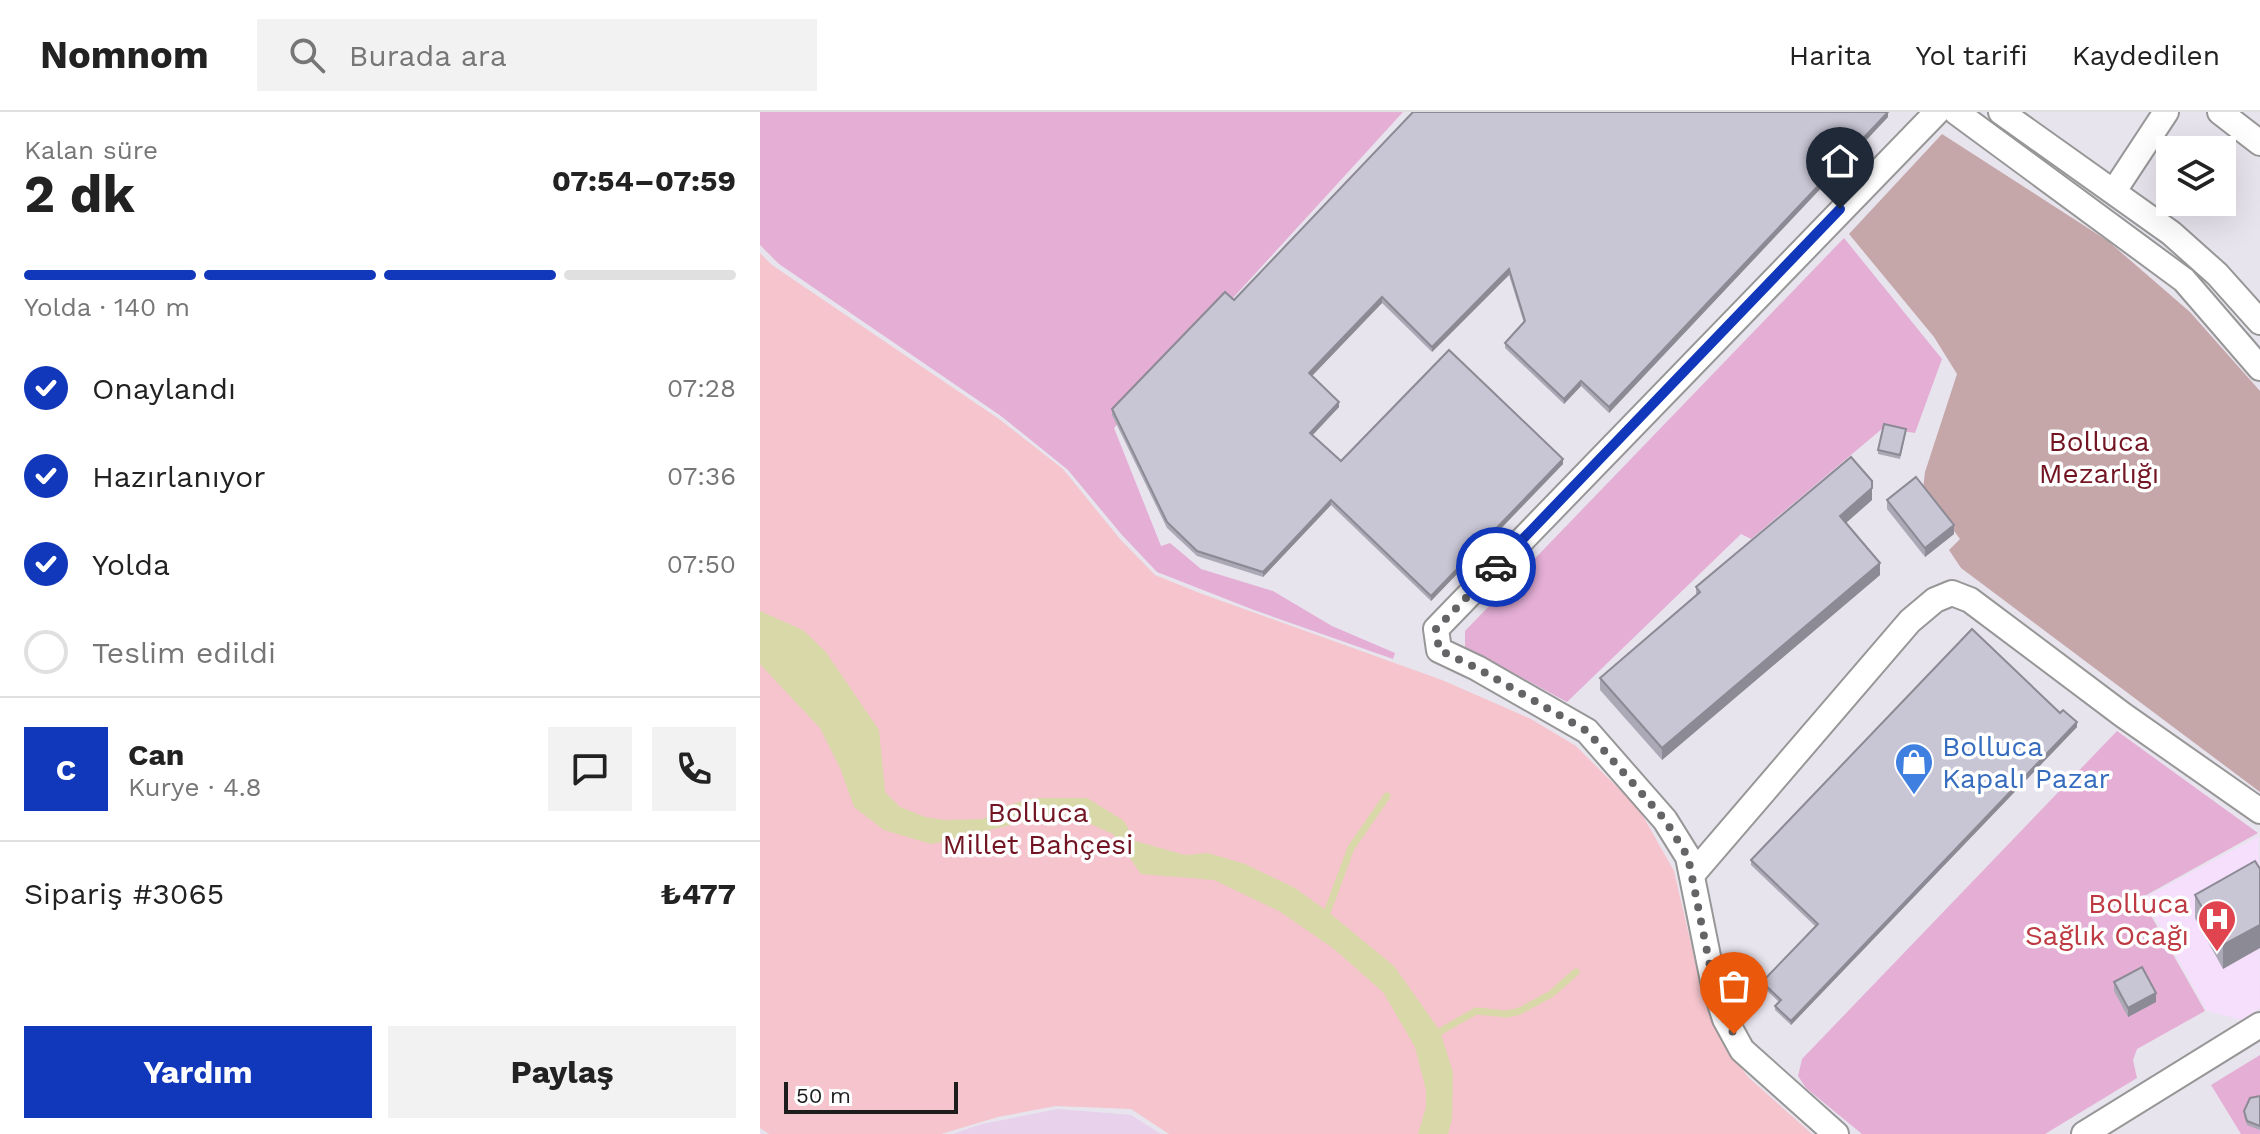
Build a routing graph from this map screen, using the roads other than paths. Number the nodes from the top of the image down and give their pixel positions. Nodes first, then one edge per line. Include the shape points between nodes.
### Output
1 (1937, 112) edge
2 (1956, 112) edge
3 (2001, 112) edge
4 (2166, 112) edge
5 (2220, 112) edge
6 (2260, 143) edge
7 (2114, 191) junction
8 (2260, 322) edge
9 (2260, 368) edge
10 (2260, 811) edge
11 (1692, 875) junction
12 (2260, 1025) edge
13 (1836, 1134) edge
14 (2084, 1134) edge

1 - 11 street via 1436,629 1439,650 1587,731 1665,820 1688,857
2 - 9 street via 2184,280
3 - 7 street
4 - 7 street
5 - 6 street
7 - 8 street via 2217,274
10 - 11 street via 1970,600 1952,593 1910,621
11 - 13 street via 1713,981 1742,1050
12 - 14 street

